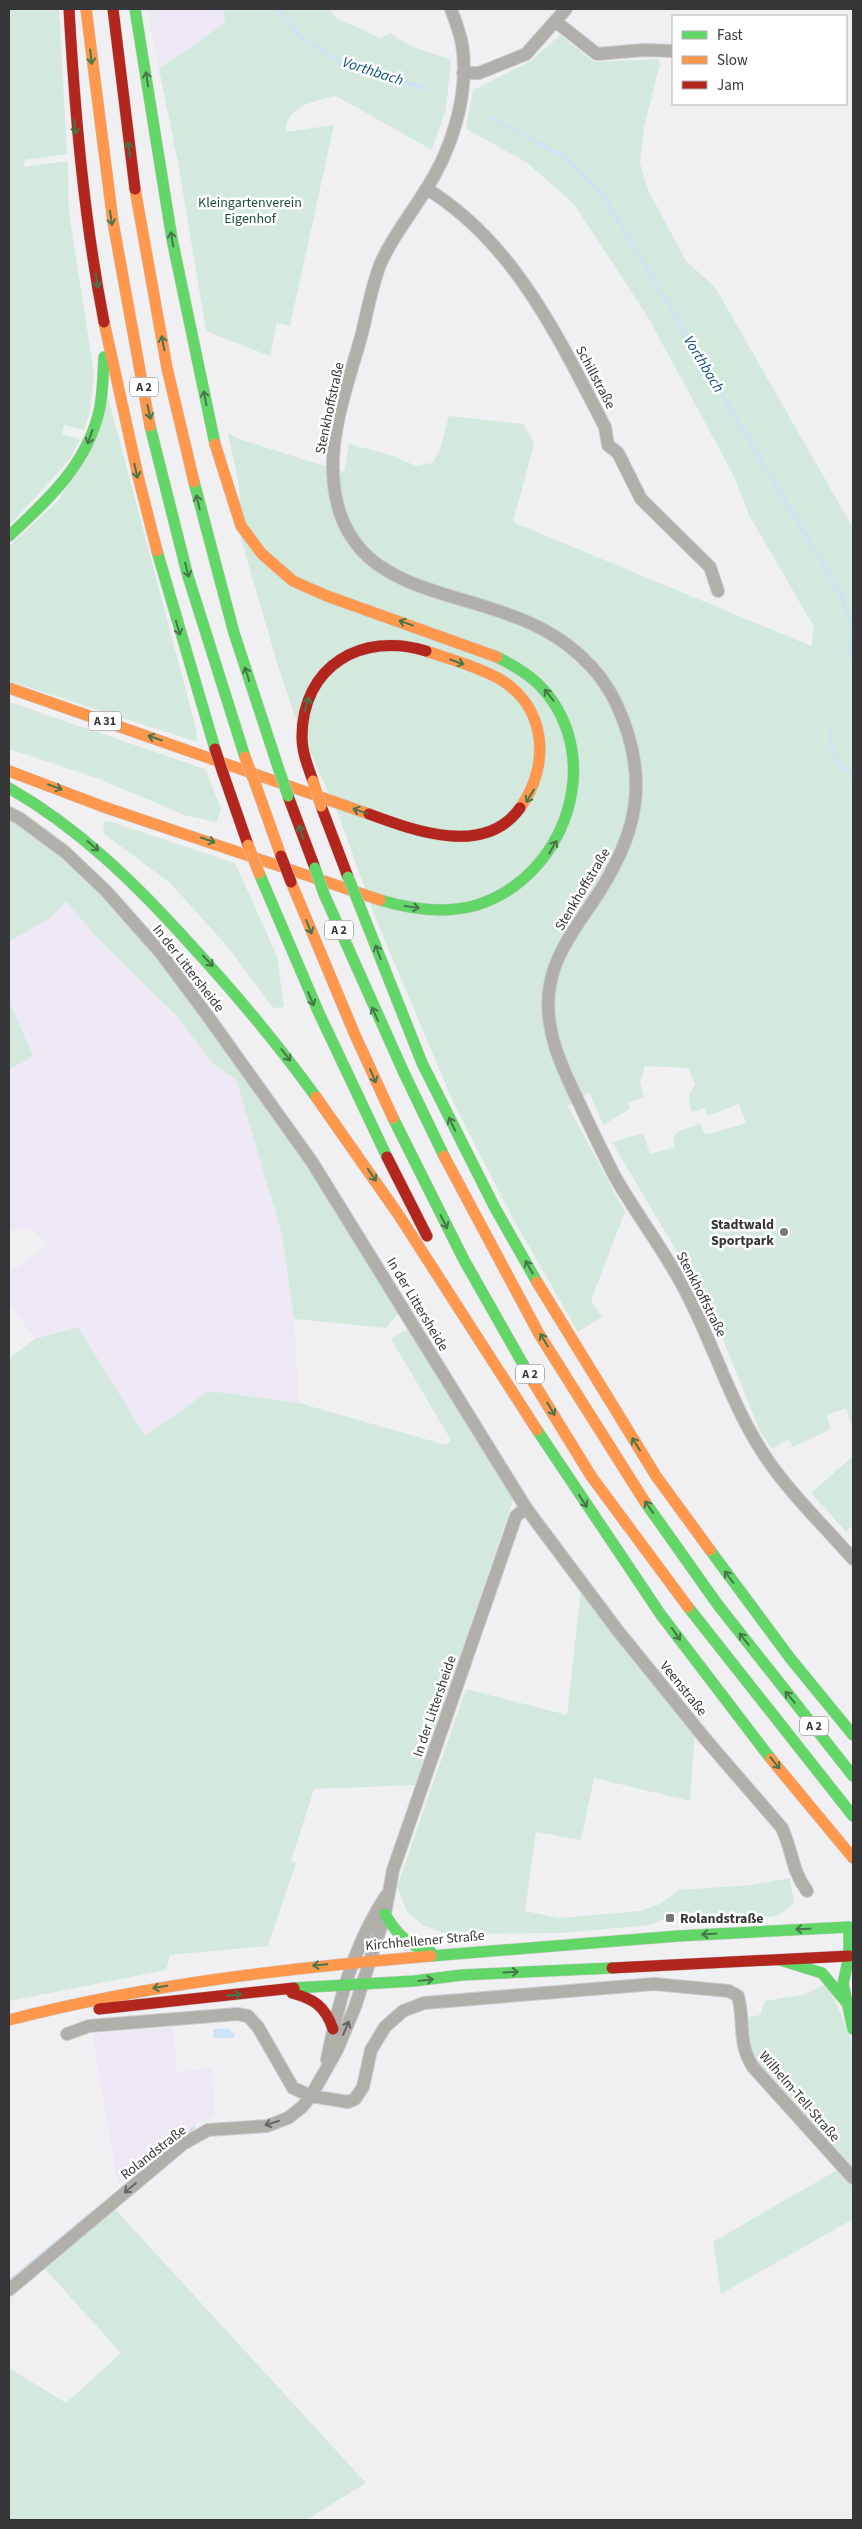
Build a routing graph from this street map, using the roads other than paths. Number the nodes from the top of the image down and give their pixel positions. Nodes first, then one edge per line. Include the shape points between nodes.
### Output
1 (68, 9) edge
2 (86, 9) edge
3 (113, 9) edge
4 (135, 9) edge
5 (452, 9) edge
6 (566, 9) edge
7 (555, 21) junction
8 (672, 51) edge
9 (463, 74) junction
10 (427, 189) junction
11 (106, 338) junction
12 (9, 536) edge
13 (718, 591) dead end
14 (9, 688) edge
15 (9, 771) edge
16 (9, 788) edge
17 (9, 813) edge
18 (482, 1230) junction
19 (572, 1339) junction
20 (556, 1460) junction
21 (526, 1508) junction
22 (853, 1558) edge
23 (853, 1734) edge
24 (853, 1776) edge
25 (853, 1816) edge
26 (853, 1858) edge
27 (807, 1891) dead end
28 (387, 1894) junction
29 (384, 1914) junction
30 (439, 1954) junction
31 (780, 1960) junction
32 (851, 1960) edge
33 (369, 1961) junction
34 (354, 1962) junction
35 (363, 1983) junction
36 (347, 1984) junction
37 (282, 1990) junction
38 (847, 2003) junction
39 (9, 2020) edge
40 (853, 2028) edge
41 (333, 2029) junction
42 (67, 2034) dead end
43 (325, 2071) junction
44 (311, 2096) junction
45 (853, 2178) edge
46 (9, 2290) edge

1 -> 11 main road via 80,181
2 -> 25 main road, A 2, bridge via 113,230 143,383 187,572 245,757 334,990 386,1106 453,1240 592,1476 730,1665
18 -> 3 main road, A 2, bridge via 392,1051 324,894 234,633 208,544 170,377 136,199
15 -> 4 main road via 365,896 412,908 437,910 480,904 515,886 534,871 560,835 575,790 574,746 568,727 559,709 535,680 497,657 293,581 262,554 241,526 215,446 172,239
5 - 9 street, Stenkhoffstraße via 462,44
6 - 7 street
7 - 8 street via 597,54
7 - 9 street via 526,54 479,73
9 - 10 street, Stenkhoffstraße via 452,137
10 - 13 street, Schillstraße via 461,212 524,283 551,324 605,426 608,445 618,453 641,499 710,567
10 - 22 street, Stenkhoffstraße via 380,266 334,448 333,480 338,508 358,545 382,568 426,590 502,612 544,630 591,666 616,701 634,752 636,793 633,825 623,851 557,961 549,986 548,1007 556,1053 616,1178 688,1296 748,1429 765,1457
11 -> 12 main road via 100,407 81,460 56,492
11 -> 20 main road, bridge via 147,518 215,749 259,873 323,1026 377,1140 431,1242
19 -> 14 main road, A 31, bridge via 495,1208 422,1062 348,877 322,806 313,781 302,738 309,696 327,669 340,658 370,646 386,644 417,648 482,671 503,681 517,693 537,722 541,738 540,775 525,803 499,827 464,837 432,835 405,827 201,754
16 -> 20 main road via 82,836 126,876 234,990 308,1082
17 - 21 street, In der Littersheide via 65,852 106,891 160,952 207,1015 317,1170
18 - 19 main road
24 -> 18 main road, A 2 via 741,1635 660,1523 563,1372
23 -> 19 main road via 790,1658 656,1476
20 -> 26 main road via 604,1534 708,1679
21 - 27 street, Veenstraße via 618,1631 707,1742 782,1828 796,1876
21 - 28 street, In der Littersheide via 516,1516
28 - 29 street, In der Littersheide
28 - 34 street, In der Littersheide via 374,1914
29 - 30 main road via 393,1931 407,1944
29 - 33 street, In der Littersheide
32 -> 30 main road, Kirchhellener Straße via 849,1927 748,1931
30 - 33 main road, Kirchhellener Straße
31 - 32 main road, Kirchhellener Straße
35 -> 31 main road, Kirchhellener Straße
31 - 38 main road via 822,1973
32 - 38 main road via 843,1976
33 - 34 main road, Kirchhellener Straße
33 - 35 street, In der Littersheide
34 - 36 street, In der Littersheide
34 -> 39 main road, Kirchhellener Straße via 176,1984 60,2005
35 - 36 main road, Kirchhellener Straße
43 -> 35 street, Rolandstraße via 337,2050
36 - 37 main road, Kirchhellener Straße
36 - 41 street, Rolandstraße
39 -> 37 main road, Kirchhellener Straße
37 - 41 main road via 320,2002
38 - 40 main road
41 - 43 street, Rolandstraße
42 - 44 street via 89,2026 237,2014 248,2016 258,2027 287,2081 293,2088
43 - 44 street, Rolandstraße
44 - 45 street, Wilhelm-Tell-Straße via 348,2102 355,2099 363,2087 367,2061 377,2038 394,2018 412,2006 654,1984 729,1991 738,1996 740,2035 747,2059
44 -> 46 street, Rolandstraße via 288,2118 267,2126 208,2130 183,2144

